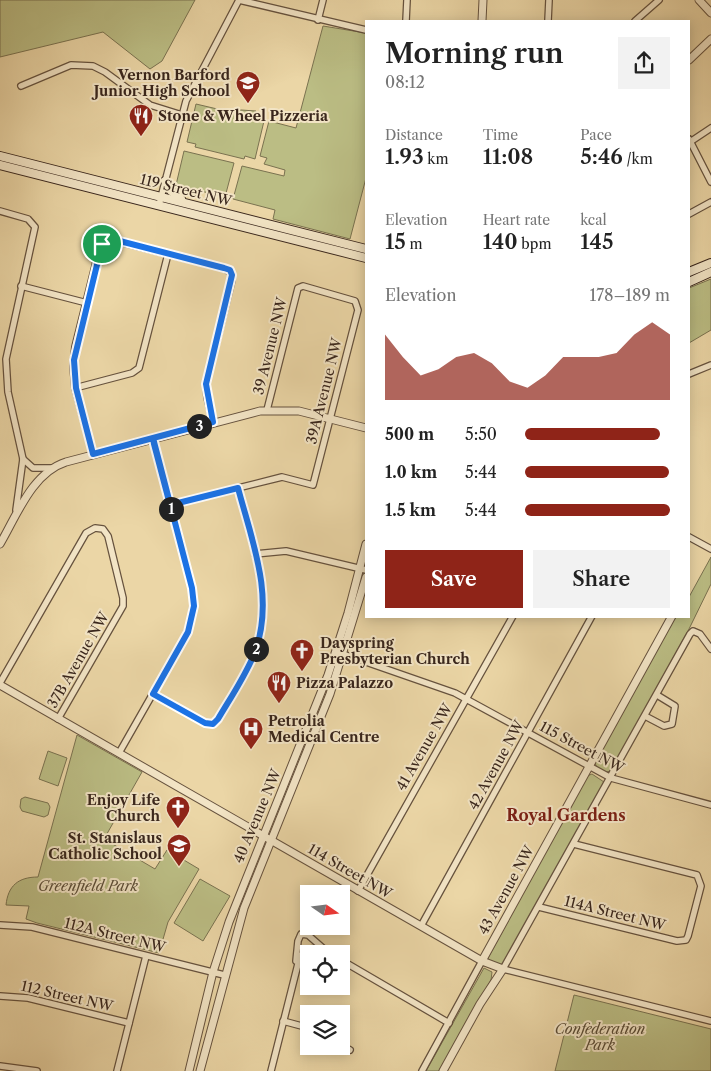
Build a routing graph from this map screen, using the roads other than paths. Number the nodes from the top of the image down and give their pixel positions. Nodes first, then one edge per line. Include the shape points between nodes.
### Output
1 (239, 0) edge
2 (323, 0) edge
3 (407, 0) edge
4 (483, 0) edge
5 (548, 0) edge
6 (659, 0) edge
7 (699, 0) edge
8 (711, 13) edge
9 (318, 20) junction
10 (406, 20) edge
11 (482, 20) edge
12 (548, 20) edge
13 (636, 20) edge
14 (365, 30) edge
15 (711, 39) edge
16 (690, 59) edge
17 (21, 86) dead end
18 (182, 115) junction
19 (711, 128) edge
20 (690, 140) edge
21 (0, 156) edge
22 (0, 165) edge
23 (165, 181) junction
24 (711, 182) edge
25 (161, 197) junction
26 (711, 202) edge
27 (187, 203) junction
28 (159, 205) junction
29 (0, 211) edge
30 (690, 213) edge
31 (365, 249) edge
32 (168, 254) junction
33 (365, 258) edge
34 (711, 263) edge
35 (690, 272) edge
36 (711, 272) edge
37 (690, 282) edge
38 (21, 286) junction
39 (298, 288) joint
40 (87, 303) junction
41 (0, 356) edge
42 (711, 365) edge
43 (6, 368) junction
44 (690, 374) edge
45 (76, 388) junction
46 (267, 410) junction
47 (330, 419) junction
48 (213, 422) junction
49 (365, 428) edge
50 (153, 438) junction
51 (93, 454) junction
52 (22, 459) junction
53 (52, 468) junction
54 (238, 488) junction
55 (170, 505) junction
56 (13, 522) junction
57 (690, 538) edge
58 (0, 544) edge
59 (711, 548) edge
60 (365, 553) edge
61 (255, 554) junction
62 (363, 570) edge
63 (365, 580) edge
64 (512, 618) edge
65 (591, 618) edge
66 (671, 618) edge
67 (711, 649) edge
68 (336, 652) junction
69 (344, 654) junction
70 (0, 684) edge
71 (153, 694) junction
72 (657, 695) junction
73 (466, 699) junction
74 (645, 716) junction
75 (58, 719) junction
76 (528, 733) junction
77 (118, 754) junction
78 (589, 767) junction
79 (610, 778) junction
80 (711, 805) edge
81 (262, 836) junction
82 (270, 841) junction
83 (574, 844) junction
84 (358, 891) junction
85 (539, 907) junction
86 (0, 925) edge
87 (421, 926) junction
88 (319, 945) edge
89 (146, 956) junction
90 (300, 956) edge
91 (482, 961) junction
92 (350, 965) edge
93 (297, 968) junction
94 (503, 969) junction
95 (213, 972) junction
96 (224, 975) junction
97 (0, 996) edge
98 (284, 1021) junction
99 (711, 1021) edge
100 (129, 1023) junction
101 (449, 1023) junction
102 (300, 1025) edge
103 (0, 1066) edge
104 (37, 1071) edge
105 (117, 1071) edge
106 (190, 1071) edge
107 (200, 1071) edge
108 (271, 1071) edge
109 (422, 1071) edge
110 (443, 1071) edge

1 - 9 street
1 - 18 street via 189,94
2 - 9 street
3 - 10 street
4 - 11 street
5 - 12 street
6 - 13 street
7 - 8 street
9 - 14 street
15 - 16 street
17 - 18 street via 71,65 93,66 150,106
18 - 23 street
19 - 20 street
20 - 24 street
21 - 25 main road, 119 Street NW
22 - 28 main road, 119 Street NW
23 - 25 street
23 - 27 main road via 171,191
25 - 27 main road, 119 Street NW
25 - 28 street
26 - 30 street
27 - 31 main road, 119 Street NW
28 - 33 main road, 119 Street NW
29 - 38 street via 33,222 35,232
32 - 40 street via 106,240 100,246
32 - 45 street via 137,371
32 - 48 street via 224,268 231,273 232,280 206,384
34 - 35 main road
36 - 37 main road
38 - 40 street
38 - 43 street via 7,345
39 - 46 street, 39 Avenue NW
39 - 47 street, 39A Avenue NW via 303,286 357,303 358,310
40 - 45 street via 74,360
41 - 43 street
42 - 44 street
43 - 52 street via 9,400
45 - 51 street
46 - 47 street via 299,411
46 - 48 street
47 - 49 street
47 - 54 street, 39A Avenue NW via 313,485 282,477
48 - 50 street
50 - 51 street
50 - 55 street
51 - 53 street
52 - 53 street via 36,468
52 - 56 street via 20,492
53 - 56 street via 35,485
54 - 55 street
54 - 61 street
55 - 71 street via 194,606 188,632
56 - 58 street
57 - 59 street
60 - 62 street, 40 Avenue NW
61 - 62 street via 286,551
61 - 71 street via 263,598 260,635 248,667 218,719 213,724 205,723
62 - 68 street, 40 Avenue NW
63 - 69 street, 40 Avenue NW
64 - 73 street, 41 Avenue NW
65 - 76 street, 42 Avenue NW
66 - 78 street, 43 Avenue NW
67 - 72 street via 700,634 693,631
68 - 69 street, 115 Street NW
68 - 81 street, 40 Avenue NW
69 - 73 street, 115 Street NW
69 - 82 street, 40 Avenue NW
70 - 75 street, 114 Street NW
70 - 75 street, 37B Avenue NW via 86,533 101,528 108,536 123,598 122,606
71 - 77 street
72 - 74 street
72 - 74 street via 675,706 672,724 664,726
73 - 76 street, 115 Street NW
73 - 84 street, 41 Avenue NW
74 - 79 street
75 - 77 street, 114 Street NW
76 - 78 street, 115 Street NW
76 - 87 street, 42 Avenue NW
77 - 81 street, 114 Street NW
78 - 79 street, 115 Street NW
78 - 91 street, 43 Avenue NW
79 - 80 street, 115 Street NW
79 - 83 street
81 - 82 street, 114 Street NW
81 - 95 street, 40 Avenue NW
82 - 84 street, 114 Street NW
82 - 96 street, 40 Avenue NW via 244,908
83 - 85 street
83 - 85 street, 114A Street NW via 693,873 700,878 701,886 686,940 677,942
84 - 87 street, 114 Street NW
85 - 94 street
86 - 89 street, 112A Street NW via 32,927
87 - 91 street, 114 Street NW
88 - 93 street via 308,934 301,934 297,943
89 - 95 street, 112A Street NW
89 - 100 street
90 - 93 street
91 - 94 street, 114 Street NW
91 - 101 street, 43 Avenue NW
92 - 101 street
93 - 98 street
94 - 99 street, 114 Street NW
94 - 110 street via 481,1001
95 - 96 street, 112A Street NW
95 - 106 street, 40 Avenue NW
96 - 107 street, 40 Avenue NW
97 - 100 street, 112 Street NW via 28,998
98 - 102 street
98 - 108 street
100 - 105 street
101 - 109 street, 43 Avenue NW
103 - 104 street

